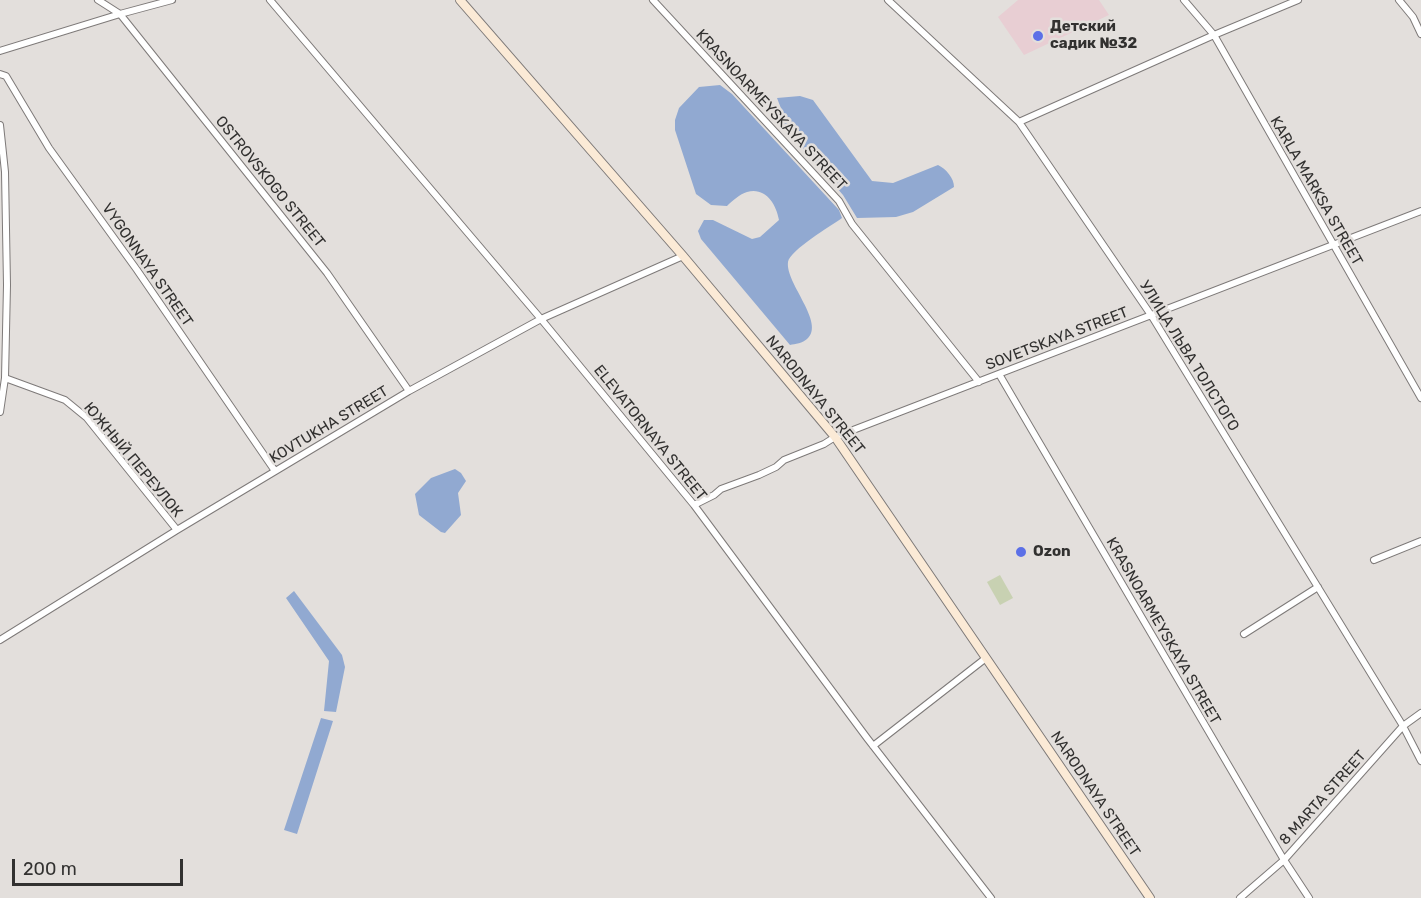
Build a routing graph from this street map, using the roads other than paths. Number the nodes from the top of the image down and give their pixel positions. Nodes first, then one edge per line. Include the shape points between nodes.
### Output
1 (98, 0) edge
2 (172, 0) edge
3 (270, 0) edge
4 (460, 0) edge
5 (653, 0) edge
6 (888, 0) edge
7 (1184, 0) edge
8 (1298, 0) edge
9 (1399, 0) edge
10 (120, 14) junction
11 (1421, 34) edge
12 (1214, 35) junction
13 (0, 51) edge
14 (0, 74) edge
15 (1019, 122) junction
16 (0, 125) edge
17 (1421, 211) edge
18 (1333, 245) junction
19 (683, 256) junction
20 (1151, 315) junction
21 (541, 319) junction
22 (999, 374) junction
23 (5, 378) junction
24 (979, 382) junction
25 (409, 391) junction
26 (1421, 398) edge
27 (0, 412) edge
28 (835, 437) junction
29 (275, 471) junction
30 (694, 505) junction
31 (177, 530) junction
32 (1421, 541) edge
33 (1374, 560) dead end
34 (1318, 587) junction
35 (1244, 634) dead end
36 (0, 640) edge
37 (986, 658) junction
38 (1421, 713) edge
39 (1403, 726) junction
40 (873, 746) junction
41 (1421, 761) edge
42 (1284, 860) junction
43 (991, 898) edge
44 (1150, 898) edge
45 (1240, 898) edge
46 (1309, 898) edge

1 - 10 street, OSTROVSKOGO STREET
2 - 10 street
3 - 21 street, ELEVATORNAYA STREET
4 - 19 main road, NARODNAYA STREET
5 - 24 street, KRASNOARMEYSKAYA STREET via 839,201 852,224
6 - 15 street, УЛИЦА ЛЬВА ТОЛСТОГО
7 - 12 street, KARLA MARKSA STREET
8 - 12 street
9 - 11 street
10 - 13 street
10 - 25 street, OSTROVSKOGO STREET via 327,273
12 - 15 street
12 - 18 street, KARLA MARKSA STREET
14 - 29 street, VYGONNAYA STREET via 6,76 49,148
15 - 20 street, УЛИЦА ЛЬВА ТОЛСТОГО
16 - 23 street via 5,183
17 - 18 street, SOVETSKAYA STREET
18 - 20 street, SOVETSKAYA STREET
18 - 26 street, KARLA MARKSA STREET
19 - 21 street, KOVTUKHA STREET
19 - 28 main road, NARODNAYA STREET
20 - 22 street, SOVETSKAYA STREET
20 - 34 street, УЛИЦА ЛЬВА ТОЛСТОГО
21 - 25 street, KOVTUKHA STREET
21 - 30 street, ELEVATORNAYA STREET
22 - 24 street, SOVETSKAYA STREET
22 - 42 street, KRASNOARMEYSKAYA STREET
23 - 27 street
23 - 31 street, ЮЖНЫЙ ПЕРЕУЛОК via 65,400 87,418
24 - 28 street, SOVETSKAYA STREET
25 - 29 street, KOVTUKHA STREET
28 - 30 street, SOVETSKAYA STREET
28 - 37 main road, NARODNAYA STREET
29 - 31 street, KOVTUKHA STREET
30 - 40 street, ELEVATORNAYA STREET
31 - 36 street, KOVTUKHA STREET
32 - 33 street
34 - 35 street
34 - 39 street, УЛИЦА ЛЬВА ТОЛСТОГО
37 - 40 street
37 - 44 main road, NARODNAYA STREET
38 - 39 street, 8 MARTA STREET
39 - 41 street, УЛИЦА ЛЬВА ТОЛСТОГО
39 - 42 street, 8 MARTA STREET
40 - 43 street, ELEVATORNAYA STREET
42 - 45 street, 8 MARTA STREET
42 - 46 street, KRASNOARMEYSKAYA STREET

